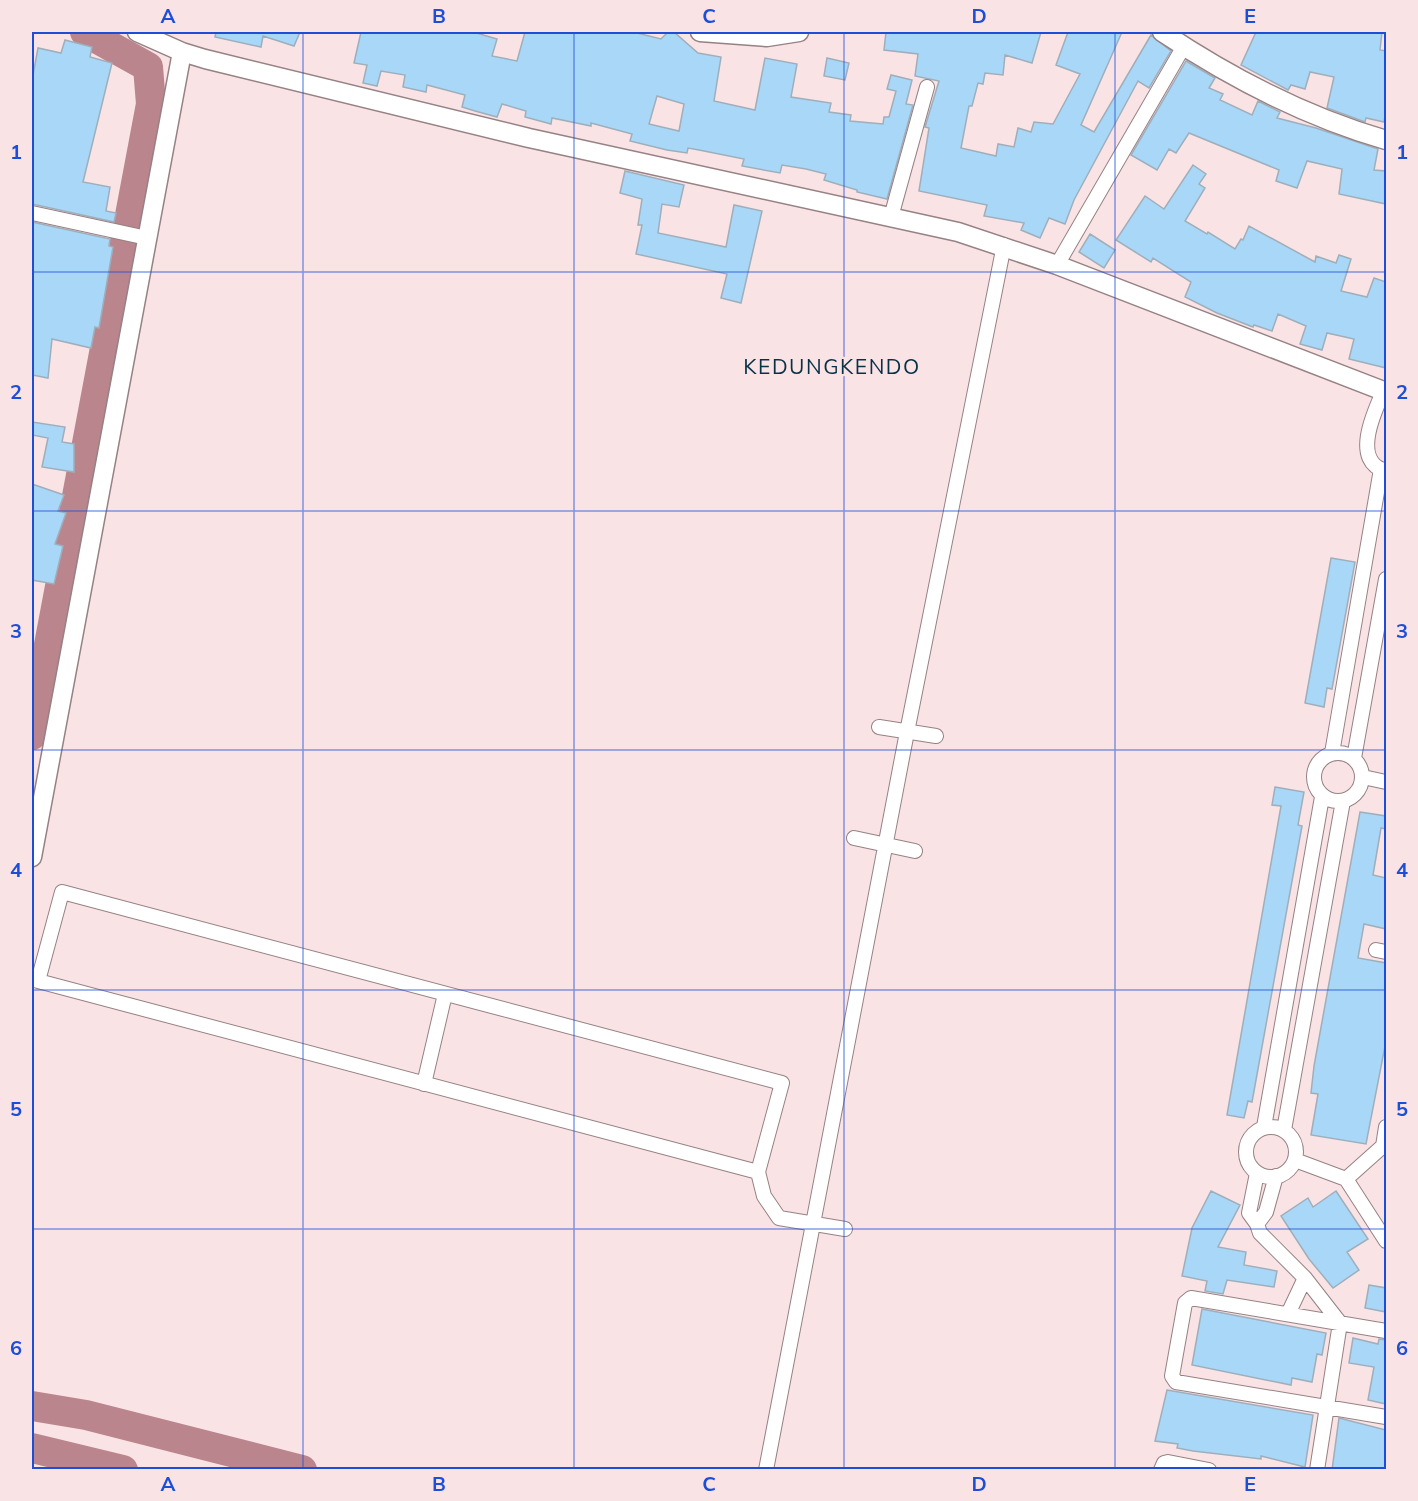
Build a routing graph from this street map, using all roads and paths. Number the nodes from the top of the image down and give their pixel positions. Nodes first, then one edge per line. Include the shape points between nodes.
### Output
1 (137, 32) edge
2 (699, 32) edge
3 (799, 32) edge
4 (1162, 32) edge
5 (1184, 46) junction
6 (182, 52) junction
7 (927, 87) dead end
8 (1386, 140) edge
9 (32, 213) edge
10 (891, 217) junction
11 (144, 237) junction
12 (1004, 245) junction
13 (1058, 265) junction
14 (1385, 391) edge
15 (1384, 470) edge
16 (1379, 513) edge
17 (1386, 579) edge
18 (879, 727) dead end
19 (907, 732) junction
20 (936, 736) dead end
21 (1332, 753) junction
22 (1354, 758) junction
23 (1363, 777) junction
24 (1386, 782) edge
25 (1322, 797) junction
26 (1343, 801) junction
27 (854, 838) dead end
28 (885, 845) junction
29 (915, 851) dead end
30 (32, 857) edge
31 (445, 994) junction
32 (424, 1084) junction
33 (1264, 1127) junction
34 (1386, 1127) edge
35 (1284, 1130) junction
36 (1384, 1147) edge
37 (1294, 1160) junction
38 (758, 1172) junction
39 (1257, 1173) junction
40 (1276, 1176) junction
41 (1346, 1179) junction
42 (814, 1224) junction
43 (1257, 1224) junction
44 (845, 1229) dead end
45 (1386, 1241) edge
46 (1305, 1278) junction
47 (1288, 1314) junction
48 (1340, 1323) junction
49 (1386, 1331) edge
50 (1325, 1407) junction
51 (1386, 1417) edge
52 (766, 1470) edge
53 (1161, 1470) edge
54 (1209, 1470) edge
55 (1317, 1470) edge

1 - 6 street
2 - 3 street via 767,37
4 - 5 street
5 - 8 street via 1270,94
5 - 13 street
6 - 10 street via 529,138
6 - 11 street
7 - 10 street
9 - 11 street
10 - 12 street
11 - 30 street
12 - 13 street
12 - 19 street
13 - 14 street
14 - 15 street via 1366,440 1372,458
15 - 16 street
16 - 21 street
17 - 22 street
18 - 19 street
19 - 20 street
19 - 28 street
21 - 22 street
21 - 25 street via 1320,760 1313,772 1314,786
22 - 23 street
23 - 24 street
23 - 26 street via 1353,797
25 - 26 street
25 - 33 street
26 - 35 street
27 - 28 street
28 - 29 street
28 - 42 street
31 - 32 street
31 - 32 street via 62,892 38,981
31 - 38 street via 782,1083
32 - 38 street
33 - 35 street
33 - 39 street via 1247,1142 1245,1154
34 - 36 street
35 - 37 street via 1296,1148
36 - 41 street
37 - 40 street via 1288,1170
37 - 41 street
38 - 42 street via 764,1196 779,1218
39 - 40 street
39 - 43 street via 1249,1213
40 - 43 street via 1266,1212
41 - 45 street
42 - 44 street
42 - 52 street
43 - 46 street via 1260,1233
46 - 47 street
46 - 48 street
47 - 48 street
47 - 50 street via 1187,1299 1172,1376 1176,1382
48 - 49 street
48 - 50 street
50 - 51 street
50 - 55 street
53 - 54 street via 1168,1462

